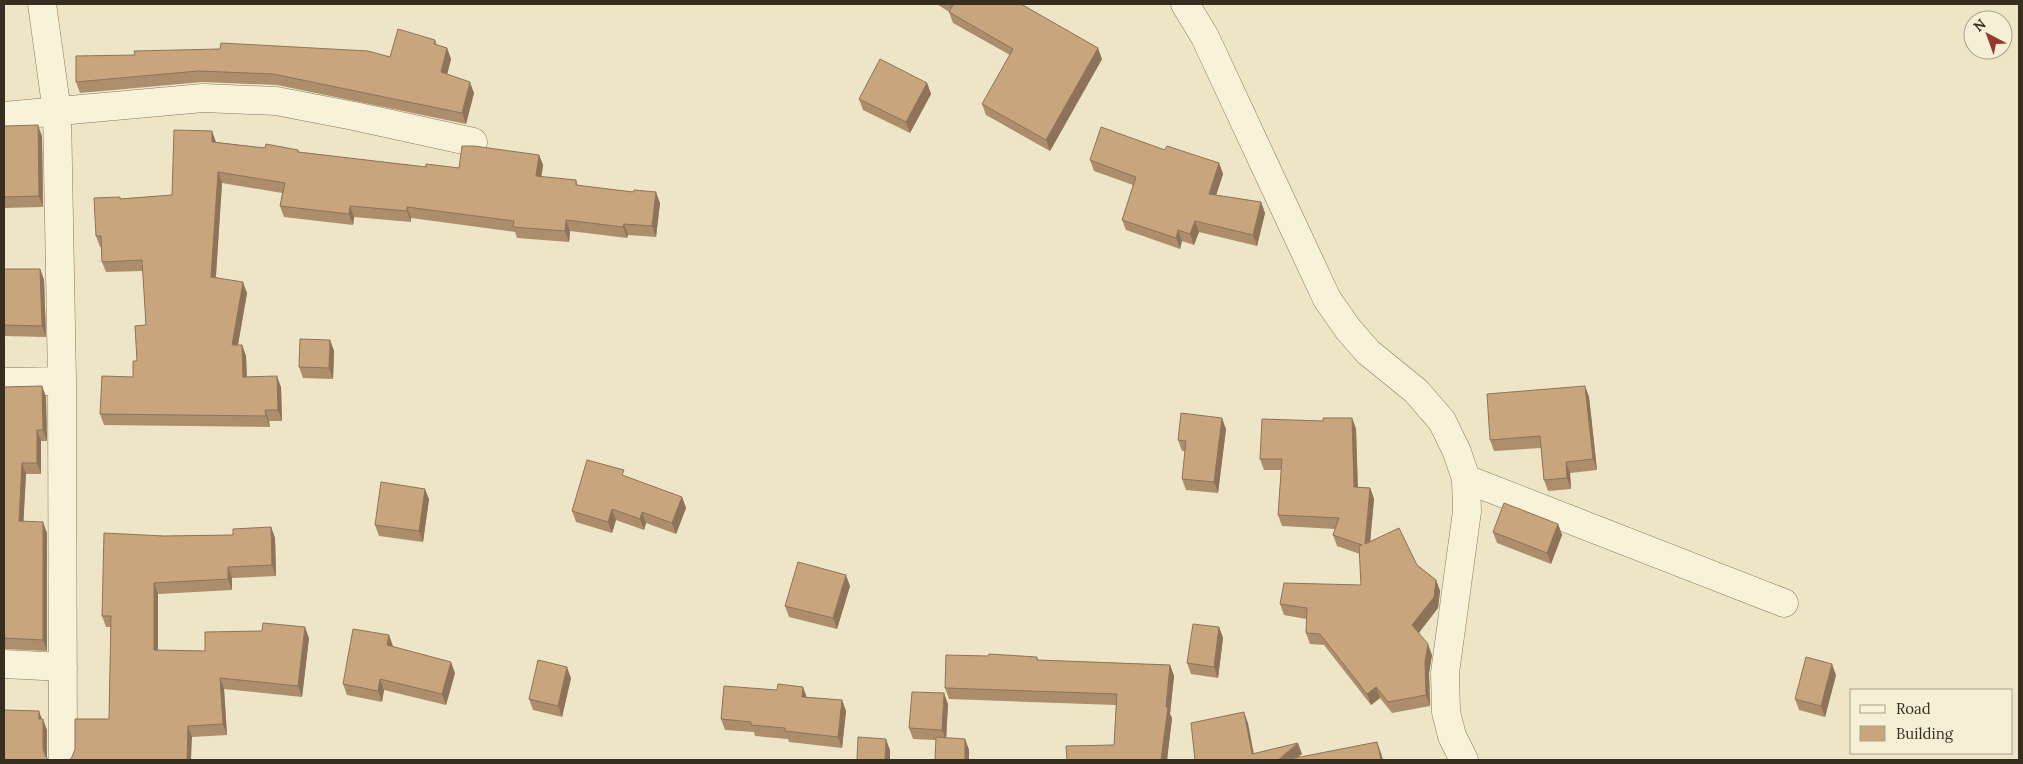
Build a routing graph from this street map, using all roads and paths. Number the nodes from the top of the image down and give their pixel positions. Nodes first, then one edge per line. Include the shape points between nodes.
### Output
1 (42, 4) edge
2 (1185, 4) edge
3 (57, 112) junction
4 (4, 116) edge
5 (473, 142) dead end
6 (4, 382) edge
7 (62, 382) junction
8 (1466, 479) junction
9 (1784, 603) dead end
10 (4, 664) edge
11 (63, 667) junction
12 (63, 760) edge
13 (1464, 760) edge

1 - 3 street
2 - 8 street via 1205,37 1327,299 1368,352 1416,391 1442,421
3 - 4 street
3 - 5 street via 203,98 276,101
3 - 7 street
6 - 7 street
7 - 11 street
8 - 9 street
8 - 13 street via 1467,511 1445,673 1446,712 1452,736
10 - 11 street
11 - 12 street

